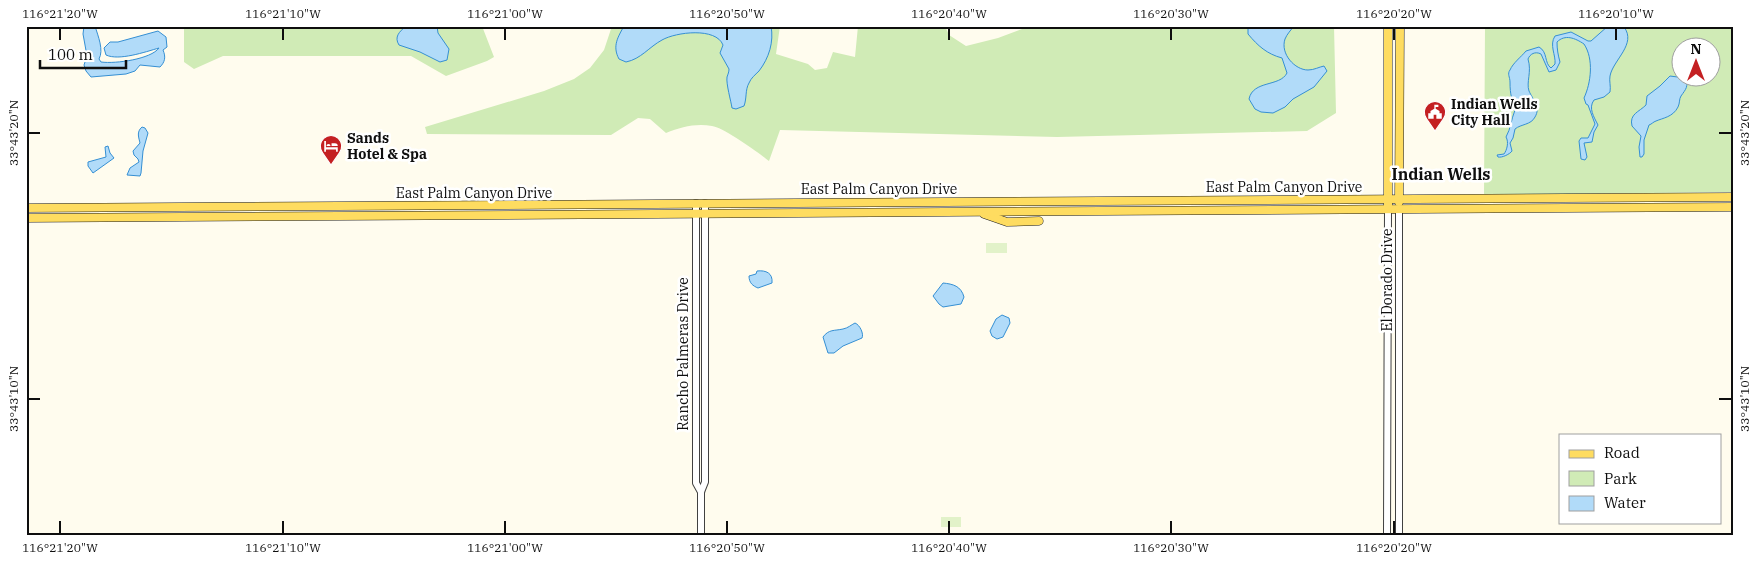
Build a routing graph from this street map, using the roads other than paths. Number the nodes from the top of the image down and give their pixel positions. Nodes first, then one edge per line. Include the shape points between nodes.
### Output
1 (1388, 26) edge
2 (1400, 26) edge
3 (1388, 57) junction
4 (1400, 57) junction
5 (1388, 98) junction
6 (1400, 98) junction
7 (1733, 197) edge
8 (1388, 198) junction
9 (1399, 198) junction
10 (696, 203) junction
11 (705, 203) junction
12 (1733, 207) edge
13 (26, 208) edge
14 (1388, 209) junction
15 (1399, 209) junction
16 (975, 212) junction
17 (696, 214) junction
18 (705, 214) junction
19 (26, 218) edge
20 (1040, 221) dead end
21 (701, 492) junction
22 (701, 535) edge
23 (1386, 535) edge
24 (1399, 535) edge

1 - 3 main road, El Dorado Drive
2 - 4 main road, El Dorado Drive
3 - 4 main road
3 - 5 main road, El Dorado Drive
4 - 6 main road, El Dorado Drive
5 - 6 main road
5 - 8 main road, El Dorado Drive
6 - 9 main road, El Dorado Drive
7 - 9 main road, East Palm Canyon Drive
8 - 9 main road, East Palm Canyon Drive
8 - 11 main road, East Palm Canyon Drive
8 - 14 main road, El Dorado Drive
9 - 15 main road, El Dorado Drive
10 - 11 main road, East Palm Canyon Drive
10 - 13 main road, East Palm Canyon Drive
10 - 17 street, Rancho Palmeras Drive
11 - 18 street, Rancho Palmeras Drive
12 - 15 main road, East Palm Canyon Drive
14 - 15 main road, East Palm Canyon Drive
14 - 16 main road, East Palm Canyon Drive
14 - 23 street, El Dorado Drive
15 - 24 street, El Dorado Drive
16 - 18 main road, East Palm Canyon Drive
16 - 20 main road via 1007,222
17 - 18 main road, East Palm Canyon Drive
17 - 19 main road, East Palm Canyon Drive
17 - 21 street, Rancho Palmeras Drive via 696,483
18 - 21 street, Rancho Palmeras Drive via 705,482
21 - 22 street, Rancho Palmeras Drive

